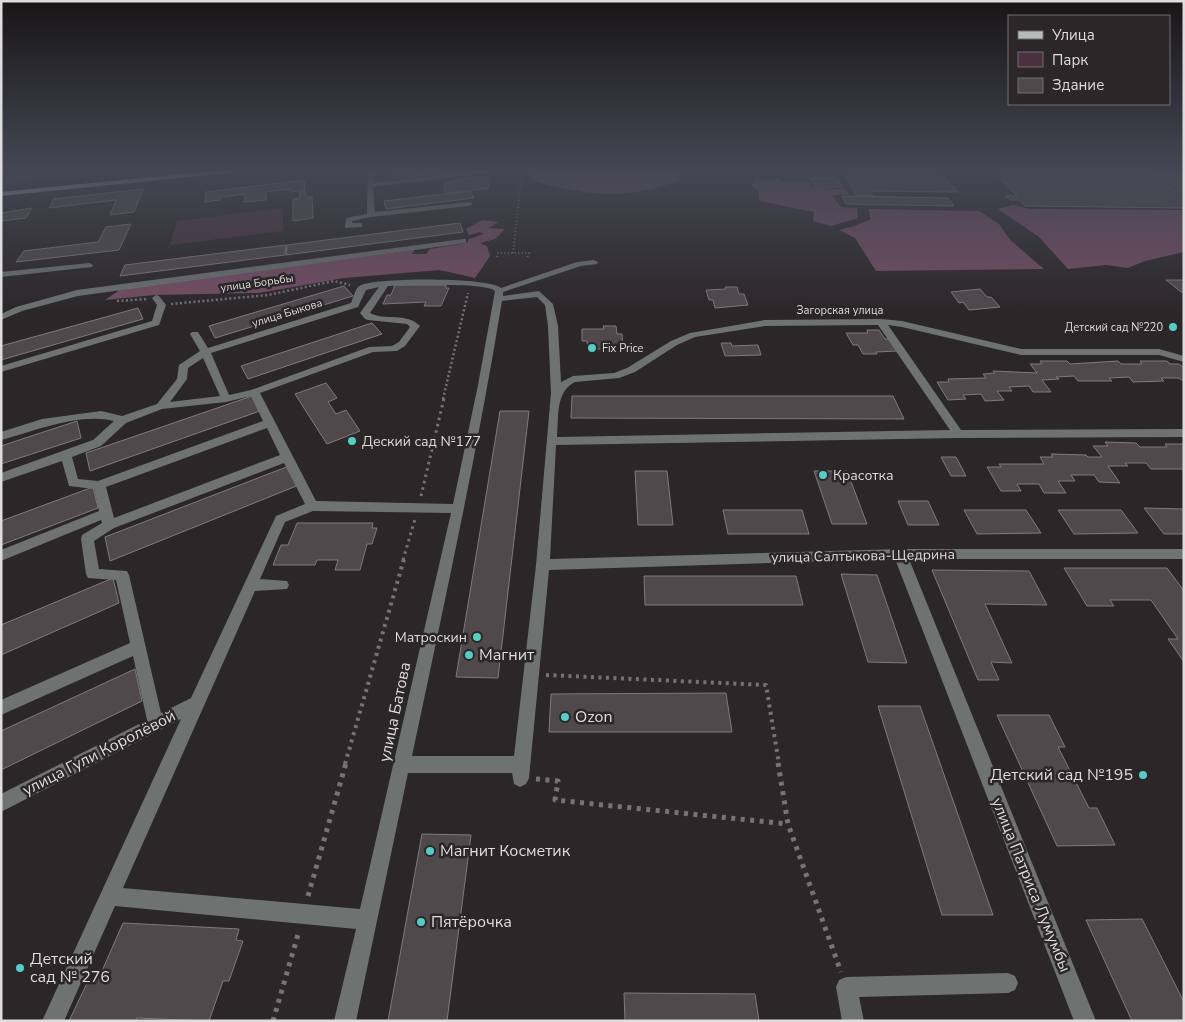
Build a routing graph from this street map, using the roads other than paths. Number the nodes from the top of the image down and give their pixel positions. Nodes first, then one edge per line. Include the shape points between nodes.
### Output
1 (354, 219) edge
2 (359, 225) dead end
3 (463, 241) dead end
4 (594, 262) dead end
5 (89, 265) dead end
6 (1, 275) edge
7 (386, 283) junction
8 (498, 295) junction
9 (159, 301) road end
10 (1, 317) edge
11 (881, 322) junction
12 (195, 334) dead end
13 (205, 352) junction
14 (1184, 359) edge
15 (1, 369) edge
16 (254, 392) junction
17 (556, 393) junction
18 (226, 399) junction
19 (161, 406) junction
20 (122, 420) junction
21 (270, 423) junction
22 (1184, 433) edge
23 (958, 434) junction
24 (1, 436) edge
25 (551, 440) junction
26 (66, 455) junction
27 (287, 458) junction
28 (1, 478) edge
29 (99, 485) junction
30 (312, 506) junction
31 (458, 509) junction
32 (107, 519) junction
33 (900, 554) junction
34 (1184, 554) edge
35 (1, 556) edge
36 (543, 565) junction
37 (250, 585) junction
38 (282, 585) dead end
39 (139, 646) junction
40 (197, 703) junction
41 (1, 708) edge
42 (156, 725) junction
43 (402, 764) junction
44 (1, 803) edge
45 (110, 896) junction
46 (368, 920) junction
47 (1008, 983) dead end
48 (53, 1021) edge
49 (345, 1021) edge
50 (853, 1021) edge
51 (1085, 1021) edge

1 - 2 street via 349,220 348,226
3 - 10 street via 77,293
4 - 8 street via 580,264
5 - 6 street
7 - 8 street via 471,283 494,286
7 - 13 street, улица Быкова via 362,288 355,305
7 - 16 street via 365,314 410,322 415,326 402,344 394,349 372,349
8 - 17 street via 539,294 549,304
8 - 31 street, улица Батова via 484,385
9 - 15 street via 156,323
11 - 14 street, Загорская улица via 1021,352 1159,352
11 - 17 street, Загорская улица via 765,323 712,331 674,343 631,370 615,376 573,379 564,383
11 - 23 street
12 - 13 street
13 - 18 street
13 - 19 street via 183,367 182,380
16 - 18 street
16 - 21 street
17 - 25 street
18 - 19 street
19 - 20 street
20 - 24 street via 101,414 42,423
20 - 26 street via 97,444
21 - 27 street
21 - 29 street
22 - 23 street
23 - 25 street
25 - 36 street
26 - 28 street
26 - 29 street via 73,483
27 - 30 street
27 - 32 street
29 - 32 street
30 - 31 street
30 - 37 street via 280,519
31 - 43 street, улица Батова
32 - 35 street
32 - 39 street via 87,539 94,574 122,575
33 - 34 street, улица Салтыкова-Щедрина
33 - 36 street, улица Салтыкова-Щедрина
33 - 51 street, улица Патриса Лумумбы
36 - 43 street via 521,771
37 - 38 street
37 - 40 street
39 - 41 street
39 - 42 street
40 - 42 street, улица Гули Королёвой
40 - 45 street
42 - 44 street, улица Гули Королёвой
43 - 46 street, улица Батова
45 - 46 street
45 - 48 street
46 - 49 street, улица Батова
47 - 50 street via 846,987

